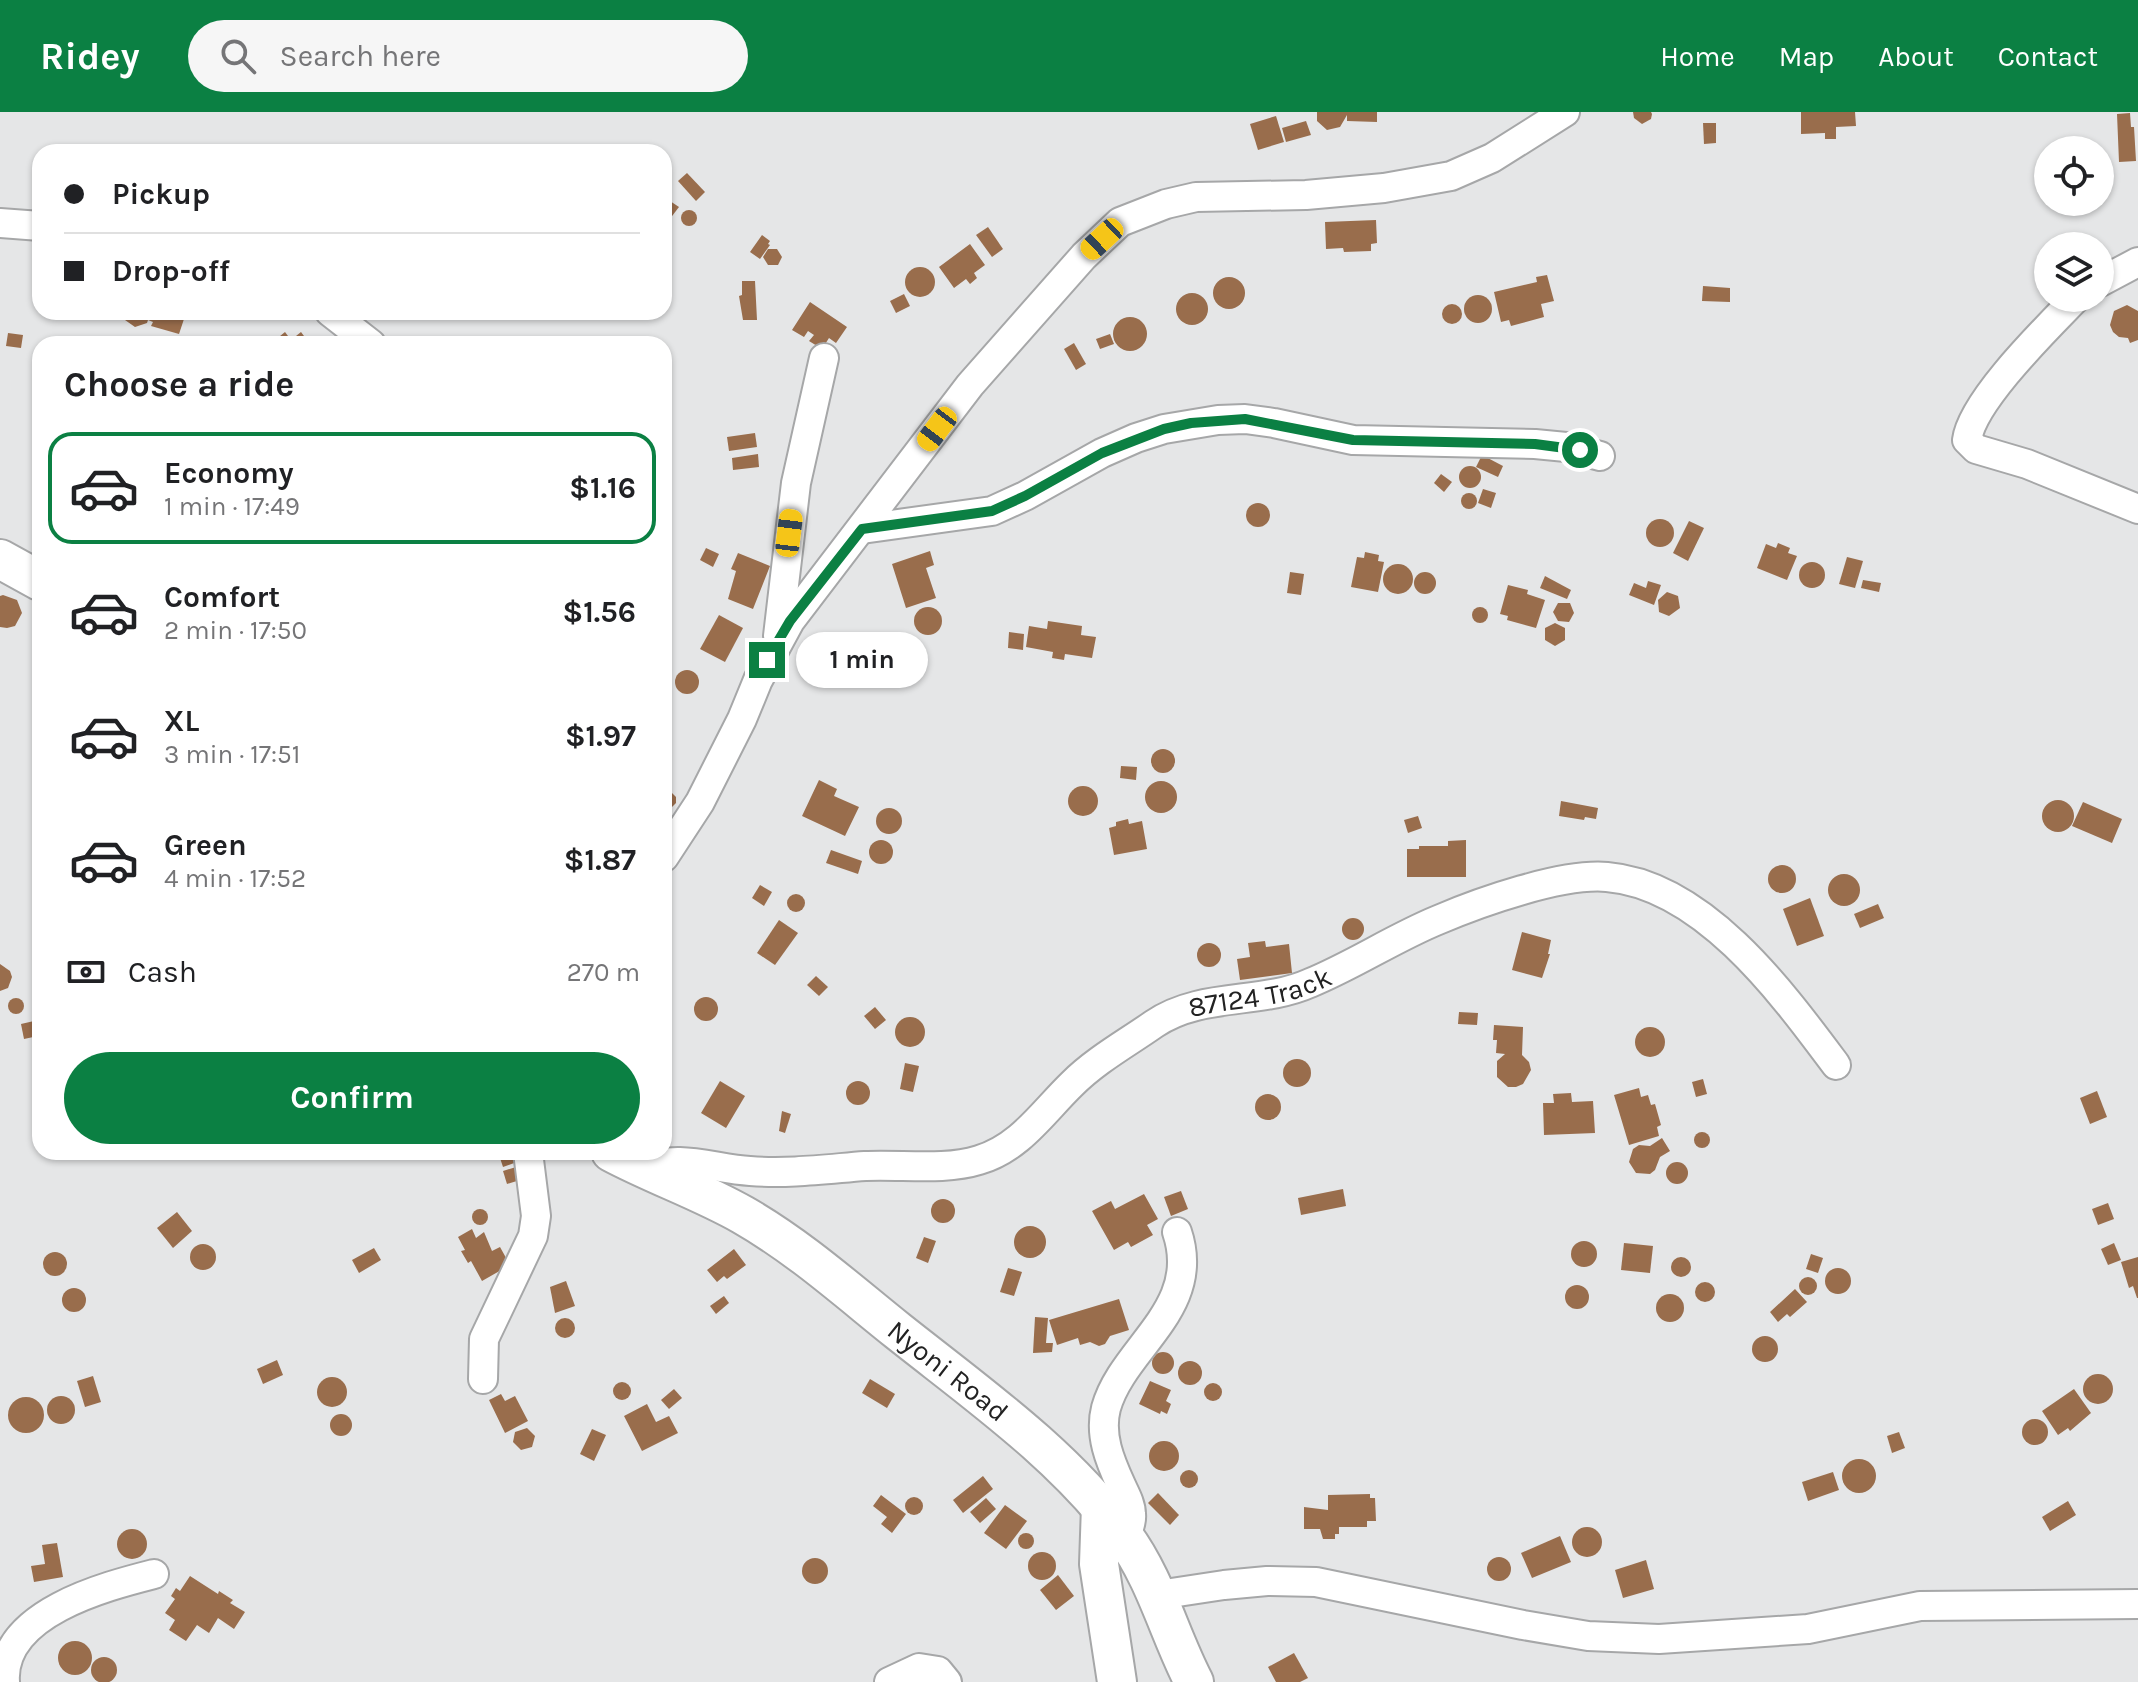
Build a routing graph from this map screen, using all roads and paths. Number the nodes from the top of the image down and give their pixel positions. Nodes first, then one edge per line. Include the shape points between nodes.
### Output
1 (1565, 112) edge
2 (0, 223) edge
3 (32, 225) edge
4 (2138, 262) edge
5 (2114, 275) edge
6 (2063, 312) edge
7 (340, 320) edge
8 (361, 336) edge
9 (824, 358) dead end
10 (1600, 456) dead end
11 (2138, 509) edge
12 (862, 529) junction
13 (0, 559) edge
14 (32, 577) edge
15 (777, 640) junction
16 (672, 845) edge
17 (1836, 1065) dead end
18 (529, 1160) edge
19 (628, 1161) edge
20 (1177, 1232) dead end
21 (483, 1379) dead end
22 (1101, 1506) junction
23 (1125, 1537) junction
24 (154, 1574) dead end
25 (1158, 1595) junction
26 (2138, 1604) edge
27 (5, 1682) edge
28 (889, 1682) edge
29 (947, 1682) edge
30 (1117, 1682) edge
31 (1194, 1682) edge

1 - 12 street via 1492,158 1451,176 1368,190 1196,197 1120,222 970,385
2 - 3 street
4 - 5 street
6 - 11 street via 1995,386 1969,426 1967,440 1976,449
7 - 8 street
9 - 15 street via 794,492
10 - 12 street via 1535,444 1353,440 1274,423 1218,420 1136,438 992,511
12 - 15 street
13 - 14 street
15 - 16 street via 700,802
17 - 19 street, 87124 Track via 1752,960 1678,901 1639,882 1605,877 1565,880 1439,919 1307,985 1177,1012 1097,1062 1020,1138 978,1161 781,1172 678,1160
18 - 21 street via 536,1216 533,1236 484,1339
19 - 22 street, Nyoni Road via 779,1236 984,1399
20 - 23 street via 1182,1258 1163,1320 1122,1375 1105,1411 1106,1452 1132,1514
22 - 23 street, Nyoni Road
22 - 30 street via 1099,1564
23 - 25 street, Nyoni Road
24 - 27 street via 98,1588 35,1619 7,1654
25 - 26 street via 1238,1583 1316,1582 1588,1636 1659,1639 1808,1629 1920,1606
25 - 31 street, Nyoni Road
28 - 29 street via 919,1668 938,1671

